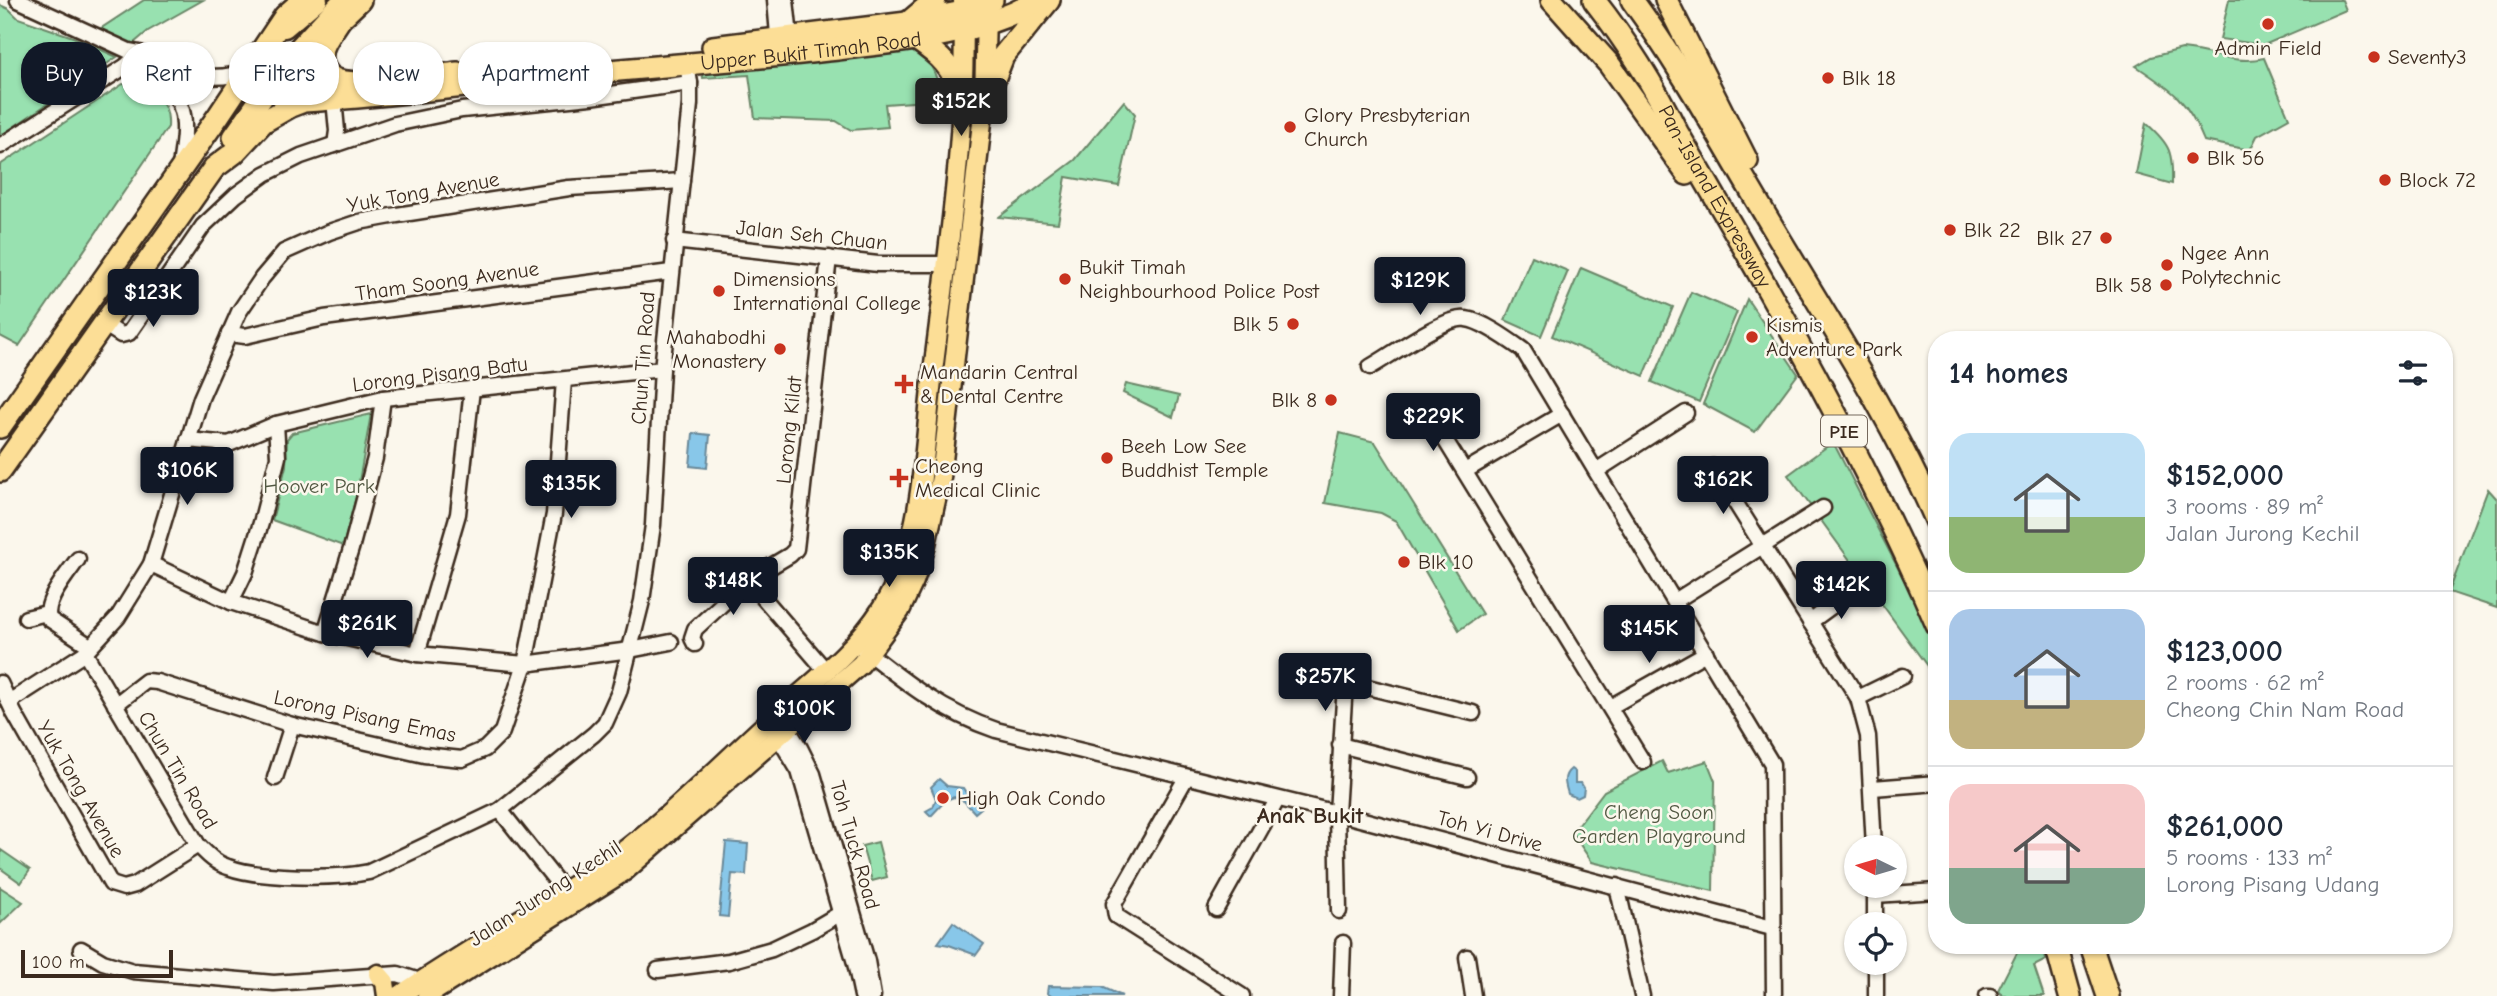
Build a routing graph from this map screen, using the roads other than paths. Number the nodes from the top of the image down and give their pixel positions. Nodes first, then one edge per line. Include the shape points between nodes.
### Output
1 (18, 0) edge
2 (303, 0) edge
3 (318, 0) edge
4 (360, 0) edge
5 (775, 0) edge
6 (786, 0) edge
7 (935, 0) edge
8 (1039, 0) edge
9 (1049, 0) edge
10 (1552, 0) edge
11 (1594, 0) edge
12 (1632, 0) edge
13 (1666, 0) edge
14 (34, 3) edge
15 (987, 7) edge
16 (341, 10) edge
17 (963, 14) edge
18 (911, 31) junction
19 (272, 38) junction
20 (269, 42) edge
21 (785, 47) junction
22 (121, 51) edge
23 (121, 64) edge
24 (688, 74) junction
25 (964, 95) junction
26 (229, 98) edge
27 (339, 99) edge
28 (179, 105) edge
29 (297, 105) edge
30 (334, 105) edge
31 (984, 105) junction
32 (342, 143) junction
33 (0, 146) edge
34 (214, 168) junction
35 (180, 170) junction
36 (682, 181) junction
37 (1711, 191) junction
38 (1773, 227) junction
39 (674, 241) junction
40 (829, 258) junction
41 (946, 264) junction
42 (671, 272) junction
43 (104, 324) junction
44 (229, 334) junction
45 (1370, 367) dead end
46 (662, 369) junction
47 (564, 380) junction
48 (472, 389) junction
49 (383, 398) junction
50 (1686, 413) dead end
51 (1562, 414) junction
52 (1431, 416) dead end
53 (276, 424) junction
54 (0, 427) edge
55 (188, 440) junction
56 (1713, 467) dead end
57 (0, 471) edge
58 (1465, 471) junction
59 (1596, 471) junction
60 (1928, 501) edge
61 (1822, 508) dead end
62 (1762, 546) junction
63 (78, 559) dead end
64 (151, 564) junction
65 (748, 580) junction
66 (1851, 592) dead end
67 (1675, 601) junction
68 (231, 602) junction
69 (1928, 604) edge
70 (47, 613) junction
71 (26, 618) dead end
72 (1810, 622) junction
73 (325, 632) junction
74 (671, 642) dead end
75 (695, 644) dead end
76 (862, 648) junction
77 (88, 650) junction
78 (629, 650) junction
79 (1706, 653) junction
80 (417, 654) junction
81 (525, 664) junction
82 (827, 672) junction
83 (1903, 676) dead end
84 (0, 682) edge
85 (1858, 698) junction
86 (9, 702) junction
87 (115, 705) junction
88 (1610, 707) junction
89 (1473, 713) dead end
90 (292, 725) junction
91 (778, 725) junction
92 (1340, 745) junction
93 (1643, 762) dead end
94 (1467, 777) dead end
95 (275, 778) dead end
96 (1186, 778) junction
97 (1928, 784) edge
98 (1872, 788) junction
99 (1277, 800) junction
100 (500, 810) junction
101 (1337, 813) junction
102 (1874, 835) edge
103 (198, 845) junction
104 (1617, 886) junction
105 (1908, 891) edge
106 (1928, 891) edge
107 (565, 892) junction
108 (1216, 909) dead end
109 (845, 911) junction
110 (1339, 911) dead end
111 (1772, 928) junction
112 (1343, 943) dead end
113 (81, 949) dead end
114 (2058, 954) edge
115 (2094, 954) edge
116 (1467, 957) dead end
117 (658, 970) dead end
118 (377, 974) junction
119 (1876, 975) edge
120 (428, 989) edge
121 (387, 996) edge
122 (398, 996) edge
123 (862, 996) edge
124 (873, 996) edge
125 (1242, 996) edge
126 (1341, 996) edge
127 (1474, 996) edge
128 (1642, 996) edge
129 (1774, 996) edge
130 (1876, 996) edge
131 (2070, 996) edge
132 (2108, 996) edge

1 - 14 street
2 - 19 highway via 285,16
3 - 19 main road
4 - 16 highway
5 - 21 street
6 - 21 street
7 - 18 highway
8 - 15 highway, Upper Bukit Timah Road via 1017,13
9 - 31 highway via 1003,56
10 - 37 highway via 1609,64 1691,179
11 - 37 highway, Pan-Island Expressway / PIE via 1661,101
12 - 38 highway, Pan-Island Expressway / PIE
13 - 38 highway via 1767,200
14 - 22 street
15 - 17 highway, Upper Bukit Timah Road
15 - 31 main road, Jalan Jurong Kechil
16 - 21 highway, Upper Bukit Timah Road via 321,59 334,79 354,83
16 - 34 highway via 283,79 265,93
17 - 18 highway, Upper Bukit Timah Road
17 - 25 main road, Jalan Jurong Kechil
18 - 21 highway, Upper Bukit Timah Road
18 - 25 highway via 950,67
19 - 20 highway
21 - 24 highway, Upper Bukit Timah Road
23 - 33 street
24 - 27 highway, Upper Bukit Timah Road
24 - 32 street via 590,97 462,110 395,124
24 - 36 street, Chun Tin Road
25 - 41 main road, Jalan Jurong Kechil
26 - 35 highway
28 - 35 street via 185,124
29 - 34 highway, Upper Bukit Timah Road via 263,122
30 - 32 street
31 - 76 main road, Jalan Jurong Kechil via 941,478 914,581 900,611
32 - 43 street via 301,156 236,195 204,226 129,333 121,335
34 - 43 highway, Upper Bukit Timah Road
35 - 54 highway
36 - 39 street, Chun Tin Road
36 - 44 street, Yuk Tong Avenue via 569,188 359,222 329,232 284,252 239,312
37 - 69 highway, Pan-Island Expressway / PIE via 1899,536
38 - 60 highway, Pan-Island Expressway / PIE via 1854,359
39 - 40 street, Jalan Seh Chuan
39 - 42 street, Chun Tin Road
40 - 41 street, Jalan Seh Chuan
40 - 65 street, Lorong Kilat via 796,549
41 - 76 main road, Jalan Jurong Kechil via 914,525 895,584
42 - 44 street, Tham Soong Avenue
42 - 46 street, Chun Tin Road
43 - 57 highway, Upper Bukit Timah Road
44 - 55 street, Yuk Tong Avenue
45 - 51 street via 1443,324 1467,319 1523,350
46 - 47 street, Lorong Pisang Batu
46 - 78 street, Chun Tin Road via 653,525
47 - 48 street, Lorong Pisang Batu
47 - 81 street, Lorong Pisang Emas via 554,514
48 - 49 street, Lorong Pisang Batu
48 - 80 street via 458,514
49 - 53 street, Lorong Pisang Batu
49 - 73 street via 375,458
50 - 59 street
51 - 58 street
51 - 59 street
52 - 58 street
53 - 55 street, Lorong Pisang Batu via 229,444
53 - 68 street via 278,457 245,573
55 - 64 street, Yuk Tong Avenue
56 - 62 street
58 - 88 street
59 - 67 street
61 - 62 street
62 - 67 street
62 - 72 street
63 - 70 street
64 - 68 street
64 - 77 street, Yuk Tong Avenue via 118,617
65 - 75 street, Lorong Kilat via 695,629
65 - 82 street
66 - 72 street
67 - 79 street
68 - 73 street
70 - 71 street
70 - 77 street
72 - 85 street
73 - 80 street
74 - 78 street
76 - 82 main road, Jalan Jurong Kechil
76 - 91 main road, Jalan Jurong Kechil via 837,686
76 - 96 street, Toh Yi Drive via 921,695 970,722
77 - 86 street, Yuk Tong Avenue
77 - 87 street, Chun Tin Road
78 - 81 street
78 - 100 street, Chun Tin Road via 619,692 605,723
79 - 88 street
79 - 111 street via 1772,764
80 - 81 street
81 - 90 street, Lorong Pisang Emas via 502,732 485,749 462,759 424,755
82 - 91 main road, Jalan Jurong Kechil
83 - 85 street
84 - 86 street, Yuk Tong Avenue
85 - 98 street via 1868,736
86 - 103 street, Yuk Tong Avenue via 111,884 135,885
87 - 90 street, Lorong Pisang Emas via 146,681 157,682
87 - 103 street, Chun Tin Road
88 - 93 street
89 - 92 street via 1348,682
90 - 95 street
91 - 107 main road, Jalan Jurong Kechil via 653,828
91 - 109 street, Toh Tuck Road via 800,748 813,774
91 - 120 main road, Jalan Jurong Kechil via 625,871
92 - 94 street
92 - 101 street
96 - 99 street, Toh Yi Drive
96 - 125 street via 1114,910 1116,916
97 - 98 street
98 - 102 street
99 - 101 street, Toh Yi Drive
99 - 108 street
100 - 103 street, Chun Tin Road via 369,872 346,877 243,871 215,861
100 - 107 street
101 - 104 street, Toh Yi Drive
101 - 110 street
104 - 111 street, Toh Yi Drive
104 - 128 street
105 - 106 street
107 - 120 main road, Jalan Jurong Kechil
109 - 117 street via 772,949 729,961
109 - 123 street, Toh Tuck Road
109 - 124 street, Toh Tuck Road via 867,961
111 - 129 street
112 - 126 street
113 - 118 street via 133,971 274,983
114 - 131 highway
115 - 132 highway
116 - 127 street
118 - 120 street via 404,975
118 - 121 main road via 385,982
119 - 130 street
120 - 122 main road, Jalan Jurong Kechil

